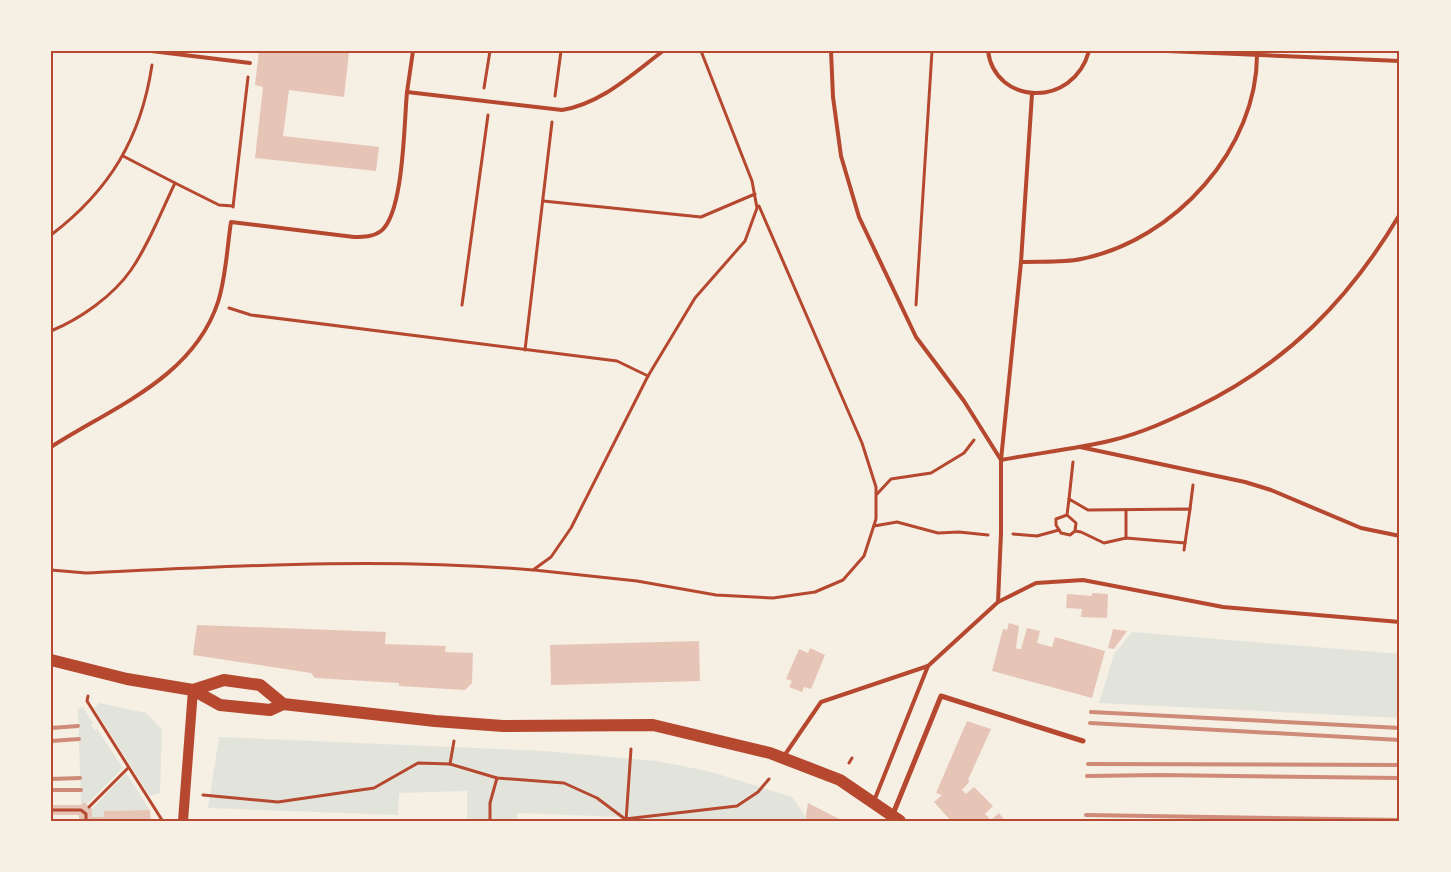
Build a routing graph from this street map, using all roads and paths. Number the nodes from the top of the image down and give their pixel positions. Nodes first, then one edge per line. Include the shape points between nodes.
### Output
1 (153, 51) edge
2 (413, 51) edge
3 (490, 51) edge
4 (561, 51) edge
5 (663, 51) edge
6 (701, 51) edge
7 (831, 51) edge
8 (932, 51) edge
9 (988, 51) edge
10 (1089, 51) edge
11 (1167, 51) edge
12 (1257, 54) edge
13 (1400, 61) edge
14 (250, 63) joint
15 (407, 92) junction
16 (1032, 94) junction
17 (482, 101) junction
18 (490, 102) junction
19 (553, 109) junction
20 (123, 156) junction
21 (175, 183) junction
22 (755, 194) junction
23 (543, 200) junction
24 (756, 200) junction
25 (233, 206) junction
26 (1400, 214) edge
27 (230, 222) junction
28 (51, 235) edge
29 (1020, 262) junction
30 (218, 304) junction
31 (462, 305) dead end
32 (51, 331) edge
33 (914, 333) junction
34 (526, 350) junction
35 (648, 376) junction
36 (982, 430) junction
37 (1076, 446) junction
38 (51, 447) edge
39 (1001, 460) junction
40 (1194, 471) junction
41 (876, 495) junction
42 (1069, 499) junction
43 (1190, 509) junction
44 (1126, 510) junction
45 (1067, 515) junction
46 (874, 526) junction
47 (1059, 530) junction
48 (1074, 531) junction
49 (1001, 535) junction
50 (1400, 536) edge
51 (1126, 538) junction
52 (1185, 543) junction
53 (1184, 550) dead end
54 (51, 570) edge
55 (533, 570) junction
56 (998, 602) junction
57 (1400, 622) edge
58 (51, 660) edge
59 (928, 666) junction
60 (193, 690) junction
61 (88, 696) dead end
62 (283, 704) junction
63 (454, 741) dead end
64 (1083, 741) dead end
65 (631, 749) dead end
66 (783, 758) junction
67 (852, 758) dead end
68 (849, 763) dead end
69 (450, 764) junction
70 (128, 768) junction
71 (497, 778) junction
72 (769, 779) dead end
73 (203, 795) dead end
74 (874, 802) junction
75 (89, 807) dead end
76 (51, 810) edge
77 (896, 817) edge
78 (162, 820) edge
79 (625, 820) edge
80 (86, 821) edge
81 (182, 821) edge
82 (490, 821) edge

1 - 14 lane
1 - 20 path via 147,97 132,141
2 - 15 lane
3 - 17 path
4 - 19 path
5 - 19 lane via 605,95 582,106
6 - 22 path
7 - 33 lane via 841,156 856,209
8 - 33 path
9 - 16 lane via 995,69 1005,80
10 - 16 lane via 1077,77 1064,87
11 - 12 lane
12 - 13 lane
12 - 29 lane via 1244,121 1224,159 1198,193 1173,216 1113,249 1081,260
14 - 25 path
15 - 17 lane
15 - 27 lane via 397,199 391,217 380,231 354,237
16 - 29 lane
17 - 18 lane
18 - 19 lane
18 - 31 path
19 - 23 path
20 - 21 path
20 - 28 path via 108,180 78,215
21 - 25 path via 219,205
21 - 32 path via 131,271 94,306
22 - 23 path via 701,218
22 - 24 path
23 - 34 path
24 - 35 path via 757,208 745,241 695,298
24 - 41 path via 862,443
25 - 27 path
26 - 37 lane via 1351,286 1322,319 1257,373 1222,394 1147,429 1113,440
27 - 30 lane
29 - 39 lane
30 - 34 path via 251,315
30 - 38 lane via 196,346 173,370 138,396
33 - 36 lane
34 - 35 path via 617,361
35 - 55 path via 571,528 551,557
36 - 39 lane
36 - 41 path via 964,454 931,473 891,479
37 - 39 lane
37 - 40 lane
37 - 42 path
39 - 49 lane
40 - 43 path
40 - 50 lane via 1271,490 1361,528
41 - 46 path
42 - 44 path via 1088,510
42 - 45 path
43 - 44 path
43 - 52 path
44 - 51 path
45 - 47 path via 1056,519
45 - 48 path via 1076,524
46 - 49 path via 897,522 938,533
46 - 55 path via 864,556 843,580 815,592 773,598 716,595 637,581
47 - 48 path via 1070,535
47 - 49 path via 1037,536
48 - 51 path via 1104,542
49 - 56 lane
51 - 52 path
52 - 53 path
54 - 55 path via 86,573 309,563 495,566
56 - 57 lane via 1036,583 1082,580 1223,607
56 - 59 lane
58 - 60 main road via 127,679
59 - 66 lane via 821,702
59 - 74 lane
60 - 62 main road via 220,705 270,710
60 - 62 main road via 224,680 260,685
60 - 81 main road
61 - 70 path via 87,701
62 - 66 main road via 503,726 653,725
63 - 69 path
64 - 77 street via 942,696
65 - 79 path
66 - 74 main road via 840,780
67 - 68 path
69 - 71 path
69 - 73 path via 418,763 374,788 278,802
70 - 75 path
70 - 78 path
71 - 79 path via 564,784 597,798
71 - 82 path via 490,803
72 - 79 path via 758,792 737,806
74 - 77 main road
76 - 80 path via 81,810 86,814

